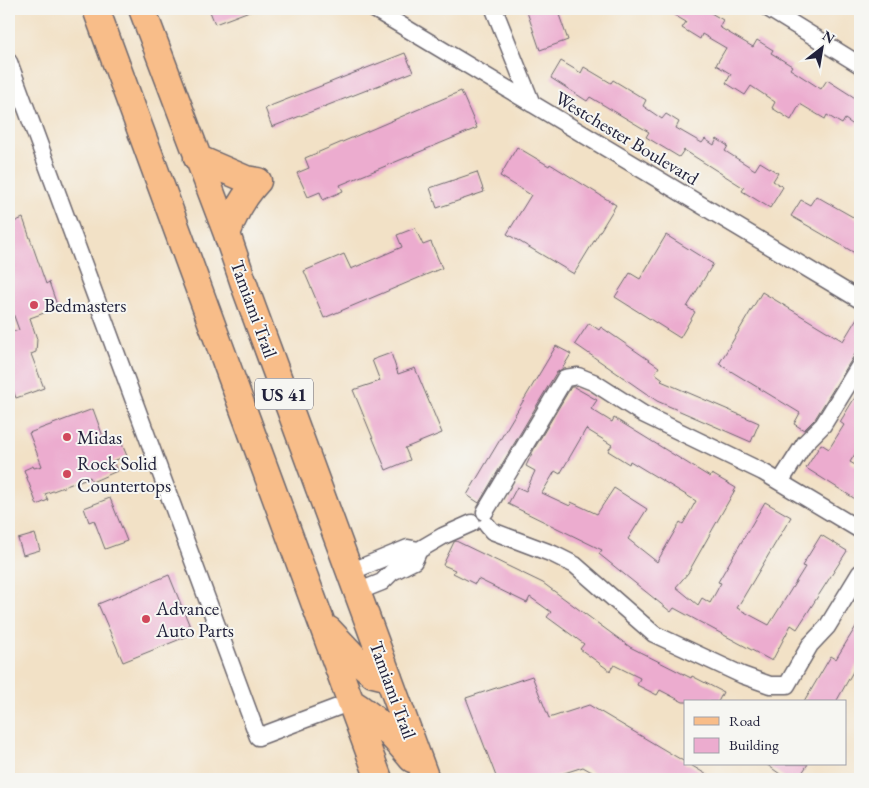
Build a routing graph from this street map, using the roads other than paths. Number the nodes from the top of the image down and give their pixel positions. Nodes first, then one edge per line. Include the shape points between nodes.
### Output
1 (96, 9) edge
2 (142, 9) edge
3 (374, 9) edge
4 (494, 9) edge
5 (769, 9) edge
6 (9, 62) edge
7 (860, 64) edge
8 (532, 104) junction
9 (197, 158) junction
10 (227, 234) junction
11 (860, 300) edge
12 (860, 365) edge
13 (780, 482) junction
14 (481, 520) junction
15 (860, 530) edge
16 (860, 573) edge
17 (354, 582) junction
18 (322, 622) junction
19 (389, 678) junction
20 (351, 702) junction
21 (425, 776) edge
22 (379, 779) edge

1 - 18 main road, US 41
2 - 9 main road, Tamiami Trail / US 41
3 - 8 street, Westchester Boulevard
4 - 8 street
5 - 7 street
6 - 20 street via 258,737
8 - 11 street, Westchester Boulevard
9 - 10 main road, Tamiami Trail / US 41
9 - 10 main road via 258,181 235,213
10 - 17 main road, Tamiami Trail / US 41
12 - 13 street via 823,425 805,443
13 - 14 street via 643,414 578,376 565,378
13 - 15 street
14 - 16 street via 492,531 575,565 654,634 770,685 787,685 810,645 827,627
14 - 17 street via 419,550 414,561 392,572 382,582
17 - 19 main road, Tamiami Trail / US 41
18 - 19 main road via 373,674
18 - 20 main road, US 41
19 - 21 main road, Tamiami Trail / US 41
20 - 21 main road via 388,730
20 - 22 main road, US 41

